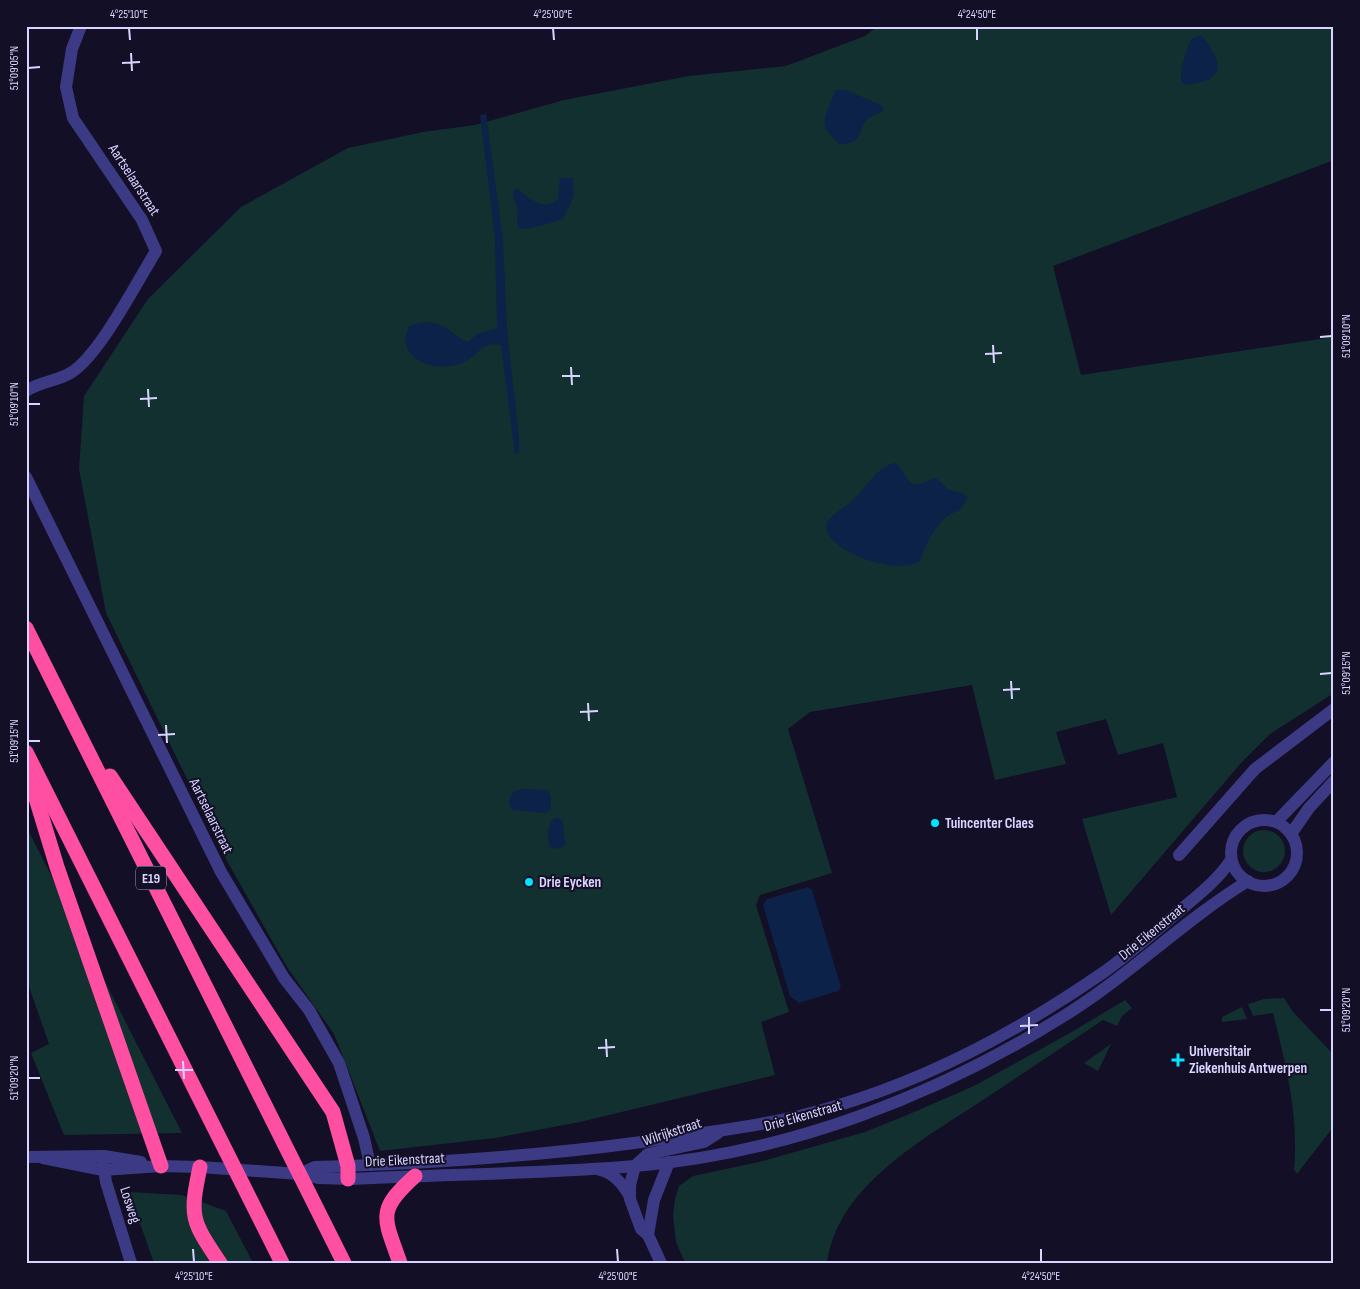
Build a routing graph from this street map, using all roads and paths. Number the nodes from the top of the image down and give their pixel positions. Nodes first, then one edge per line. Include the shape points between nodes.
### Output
1 (81, 26) edge
2 (26, 391) edge
3 (26, 477) edge
4 (26, 628) edge
5 (1334, 710) edge
6 (73, 721) junction
7 (26, 752) edge
8 (1334, 762) edge
9 (26, 766) edge
10 (1334, 781) edge
11 (1276, 822) junction
12 (1291, 834) junction
13 (1179, 855) dead end
14 (1231, 860) junction
15 (1248, 882) junction
16 (965, 1053) junction
17 (979, 1064) junction
18 (722, 1130) junction
19 (104, 1156) junction
20 (26, 1157) edge
21 (43, 1158) junction
22 (669, 1162) junction
23 (370, 1165) junction
24 (161, 1166) junction
25 (635, 1166) junction
26 (200, 1167) junction
27 (590, 1168) junction
28 (103, 1170) junction
29 (348, 1172) junction
30 (415, 1176) junction
31 (630, 1198) junction
32 (648, 1235) junction
33 (131, 1263) edge
34 (220, 1263) edge
35 (282, 1263) edge
36 (344, 1263) edge
37 (400, 1263) edge
38 (661, 1263) edge

1 - 2 street, Aartselaarstraat via 72,49 66,87 73,118 142,220 156,251 93,353 72,372 38,383
3 - 23 street, Aartselaarstraat via 221,872 284,978 309,1010 339,1064
4 - 6 highway, E19
5 - 13 street via 1255,769
6 - 29 highway via 333,1112
6 - 36 highway, E19
7 - 35 highway
8 - 11 street
9 - 24 highway via 57,867
10 - 12 street
11 - 12 street
11 - 14 street via 1264,820 1242,829 1232,847
12 - 15 street via 1297,858 1292,872 1276,884 1263,886
14 - 15 street via 1240,876
14 - 16 street, Drie Eikenstraat via 1210,884 1120,960 1022,1023
15 - 17 street, Drie Eikenstraat via 1221,897 1107,988 1067,1015
16 - 17 street
16 - 18 street, Drie Eikenstraat via 901,1084 838,1106 776,1122
17 - 22 street, Drie Eikenstraat via 902,1101 831,1127 728,1152
18 - 23 street, Drie Eikenstraat via 564,1153
18 - 25 street, Wilrijkstraat via 704,1142 648,1154
19 - 21 street, Drie Eikenstraat
19 - 24 street, Drie Eikenstraat
19 - 28 street, Losweg
20 - 21 street, Drie Eikenstraat
21 - 28 street, Drie Eikenstraat
22 - 25 street, Drie Eikenstraat
22 - 32 street, Wilrijkstraat via 654,1200
23 - 29 street, Drie Eikenstraat
24 - 26 street, Drie Eikenstraat
24 - 28 street, Drie Eikenstraat
25 - 27 street, Drie Eikenstraat
25 - 31 street, Wilrijkstraat
26 - 29 street, Drie Eikenstraat via 300,1174 315,1167
26 - 34 highway via 194,1220
27 - 30 street, Drie Eikenstraat
27 - 31 street, Wilrijkstraat via 609,1172 624,1186
28 - 33 street, Losweg
29 - 30 street, Drie Eikenstraat
30 - 37 highway via 387,1206 386,1220
31 - 32 street, Wilrijkstraat via 641,1230
32 - 38 street, Wilrijkstraat

